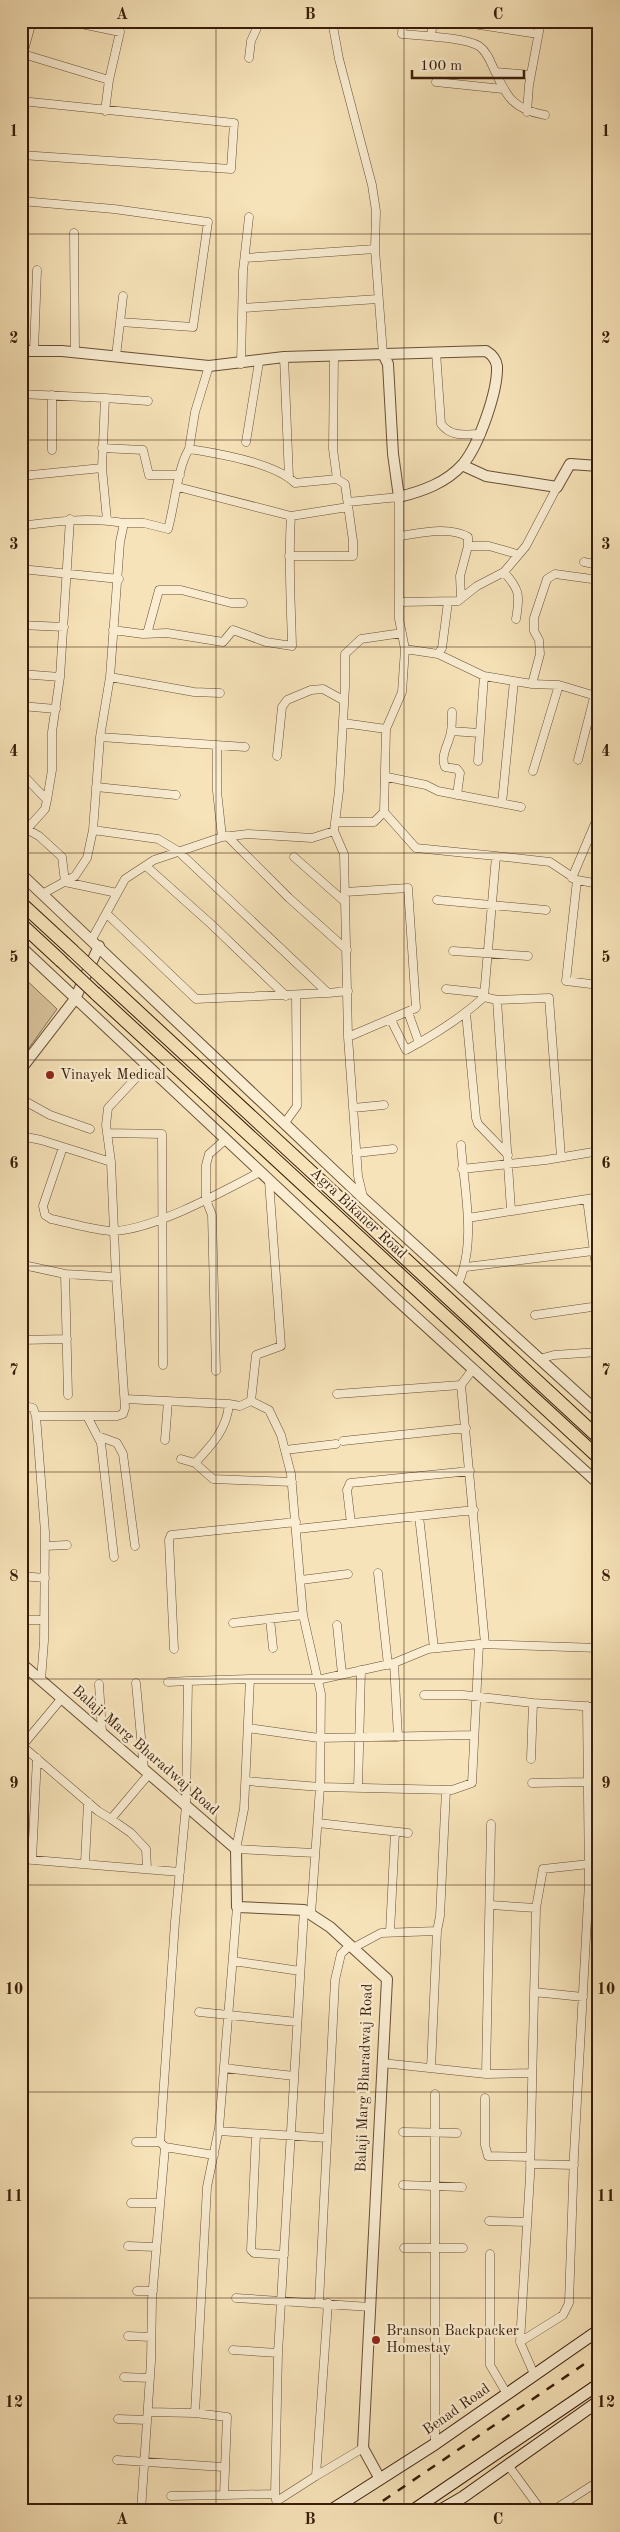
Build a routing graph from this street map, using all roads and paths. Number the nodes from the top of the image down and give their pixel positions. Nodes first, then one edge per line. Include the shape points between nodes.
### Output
1 (32, 21) edge
2 (67, 21) edge
3 (260, 21) edge
4 (332, 21) edge
5 (402, 21) edge
6 (433, 21) edge
7 (454, 21) edge
8 (541, 21) edge
9 (538, 34) junction
10 (431, 36) junction
11 (23, 54) junction
12 (249, 58) dead end
13 (21, 65) edge
14 (496, 72) junction
15 (531, 75) junction
16 (108, 80) junction
17 (436, 82) dead end
18 (503, 89) junction
19 (21, 101) edge
20 (105, 111) junction
21 (527, 112) junction
22 (545, 115) dead end
23 (21, 155) edge
24 (21, 201) edge
25 (249, 216) dead end
26 (74, 234) dead end
27 (375, 249) junction
28 (244, 258) junction
29 (37, 270) dead end
30 (122, 296) dead end
31 (378, 299) junction
32 (243, 308) junction
33 (120, 322) junction
34 (21, 351) edge
35 (34, 351) junction
36 (75, 352) junction
37 (436, 352) junction
38 (382, 354) junction
39 (334, 355) junction
40 (116, 356) junction
41 (284, 357) junction
42 (258, 362) junction
43 (241, 364) junction
44 (209, 366) junction
45 (21, 394) edge
46 (52, 395) junction
47 (105, 398) junction
48 (148, 400) dead end
49 (481, 434) junction
50 (246, 442) dead end
51 (102, 448) junction
52 (189, 449) junction
53 (52, 450) dead end
54 (462, 465) junction
55 (599, 466) edge
56 (102, 468) junction
57 (180, 475) junction
58 (21, 476) edge
59 (289, 478) junction
60 (337, 479) junction
61 (178, 487) junction
62 (557, 487) junction
63 (399, 497) junction
64 (348, 505) junction
65 (291, 516) junction
66 (70, 519) junction
67 (107, 520) junction
68 (124, 523) junction
69 (21, 526) edge
70 (400, 536) junction
71 (468, 546) junction
72 (517, 554) junction
73 (289, 556) junction
74 (584, 562) dead end
75 (599, 565) edge
76 (21, 569) edge
77 (504, 572) junction
78 (66, 573) junction
79 (119, 578) junction
80 (599, 580) edge
81 (461, 598) junction
82 (399, 602) junction
83 (448, 602) junction
84 (243, 603) dead end
85 (516, 619) dead end
86 (21, 625) edge
87 (64, 627) junction
88 (113, 630) junction
89 (402, 633) junction
90 (147, 634) junction
91 (405, 649) junction
92 (438, 654) junction
93 (21, 674) edge
94 (484, 676) junction
95 (60, 677) junction
96 (110, 677) junction
97 (599, 678) edge
98 (514, 681) junction
99 (532, 684) junction
100 (559, 685) junction
101 (220, 693) dead end
102 (597, 696) edge
103 (343, 700) junction
104 (21, 706) edge
105 (56, 709) junction
106 (452, 712) dead end
107 (343, 723) junction
108 (386, 729) junction
109 (451, 731) junction
110 (479, 733) junction
111 (100, 737) junction
112 (217, 746) junction
113 (246, 747) dead end
114 (277, 756) dead end
115 (578, 760) dead end
116 (478, 761) dead end
117 (533, 771) dead end
118 (21, 773) edge
119 (386, 778) junction
120 (96, 787) junction
121 (176, 795) dead end
122 (457, 795) junction
123 (47, 800) junction
124 (502, 803) junction
125 (521, 807) dead end
126 (384, 812) junction
127 (599, 814) edge
128 (335, 822) junction
129 (24, 828) edge
130 (93, 830) junction
131 (334, 832) junction
132 (224, 836) junction
133 (178, 851) junction
134 (496, 856) junction
135 (294, 857) dead end
136 (146, 866) junction
137 (21, 874) edge
138 (574, 879) junction
139 (65, 882) junction
140 (599, 884) edge
141 (345, 892) junction
142 (44, 893) junction
143 (116, 893) junction
144 (437, 900) dead end
145 (345, 902) junction
146 (21, 903) edge
147 (491, 904) junction
148 (546, 910) dead end
149 (107, 914) junction
150 (21, 924) edge
151 (95, 943) junction
152 (21, 947) edge
153 (347, 950) junction
154 (453, 951) dead end
155 (487, 952) junction
156 (528, 956) dead end
157 (599, 985) edge
158 (446, 989) dead end
159 (348, 991) junction
160 (328, 993) junction
161 (296, 995) junction
162 (484, 995) junction
163 (286, 996) junction
164 (75, 999) junction
165 (497, 1000) junction
166 (408, 1012) junction
167 (466, 1013) junction
168 (391, 1020) junction
169 (348, 1037) junction
170 (419, 1043) junction
171 (148, 1066) junction
172 (21, 1069) edge
173 (21, 1099) edge
174 (384, 1105) dead end
175 (353, 1108) junction
176 (284, 1124) junction
177 (90, 1129) dead end
178 (107, 1133) junction
179 (21, 1136) edge
180 (225, 1140) junction
181 (460, 1145) dead end
182 (63, 1147) junction
183 (393, 1149) dead end
184 (599, 1151) edge
185 (356, 1153) junction
186 (508, 1154) junction
187 (561, 1157) junction
188 (110, 1162) junction
189 (508, 1164) junction
190 (462, 1169) junction
191 (260, 1172) junction
192 (270, 1181) junction
193 (599, 1197) edge
194 (363, 1198) junction
195 (587, 1199) junction
196 (206, 1200) junction
197 (511, 1210) junction
198 (164, 1217) junction
199 (468, 1218) junction
200 (114, 1232) junction
201 (593, 1251) junction
202 (21, 1267) edge
203 (466, 1267) junction
204 (65, 1274) junction
205 (116, 1278) junction
206 (458, 1284) junction
207 (599, 1290) edge
208 (599, 1306) edge
209 (535, 1315) dead end
210 (68, 1339) junction
211 (21, 1340) edge
212 (599, 1352) edge
213 (539, 1359) junction
214 (163, 1365) dead end
215 (473, 1369) junction
216 (216, 1371) dead end
217 (461, 1385) junction
218 (337, 1394) dead end
219 (68, 1395) dead end
220 (125, 1399) junction
221 (168, 1401) junction
222 (251, 1401) junction
223 (229, 1404) junction
224 (21, 1405) edge
225 (599, 1413) edge
226 (36, 1416) junction
227 (88, 1418) junction
228 (466, 1428) junction
229 (98, 1436) junction
230 (599, 1438) edge
231 (164, 1440) dead end
232 (285, 1450) junction
233 (599, 1458) edge
234 (180, 1459) dead end
235 (195, 1463) junction
236 (470, 1471) junction
237 (292, 1482) junction
238 (599, 1484) edge
239 (474, 1510) junction
240 (419, 1516) junction
241 (350, 1523) junction
242 (297, 1526) junction
243 (68, 1545) dead end
244 (45, 1546) junction
245 (135, 1546) dead end
246 (114, 1557) dead end
247 (348, 1574) dead end
248 (378, 1574) dead end
249 (21, 1576) edge
250 (45, 1578) junction
251 (301, 1580) junction
252 (303, 1615) junction
253 (270, 1619) junction
254 (21, 1620) edge
255 (44, 1620) junction
256 (233, 1623) dead end
257 (337, 1625) dead end
258 (482, 1644) junction
259 (273, 1648) dead end
260 (434, 1648) junction
261 (599, 1648) edge
262 (174, 1649) dead end
263 (21, 1663) edge
264 (391, 1664) junction
265 (361, 1670) junction
266 (342, 1674) junction
267 (250, 1679) junction
268 (316, 1679) junction
269 (41, 1680) junction
270 (188, 1681) junction
271 (168, 1682) dead end
272 (136, 1683) dead end
273 (99, 1684) dead end
274 (424, 1695) dead end
275 (478, 1697) junction
276 (62, 1698) junction
277 (533, 1703) junction
278 (586, 1706) junction
279 (599, 1706) edge
280 (248, 1728) junction
281 (102, 1733) junction
282 (474, 1735) junction
283 (398, 1737) junction
284 (319, 1738) junction
285 (360, 1738) junction
286 (22, 1748) edge
287 (34, 1755) junction
288 (531, 1759) dead end
289 (147, 1772) junction
290 (246, 1782) junction
291 (586, 1782) junction
292 (532, 1783) dead end
293 (320, 1787) junction
294 (358, 1788) junction
295 (446, 1790) junction
296 (88, 1802) junction
297 (186, 1806) junction
298 (111, 1819) junction
299 (318, 1822) junction
300 (491, 1824) dead end
301 (394, 1832) junction
302 (408, 1834) dead end
303 (236, 1849) junction
304 (315, 1853) junction
305 (21, 1859) edge
306 (32, 1859) junction
307 (85, 1864) junction
308 (589, 1864) junction
309 (146, 1869) junction
310 (180, 1872) junction
311 (490, 1905) junction
312 (237, 1907) junction
313 (536, 1908) junction
314 (307, 1912) junction
315 (437, 1931) junction
316 (390, 1932) junction
317 (352, 1947) junction
318 (232, 1961) junction
319 (300, 1971) junction
320 (534, 1992) junction
321 (583, 1997) junction
322 (200, 2012) dead end
323 (228, 2014) junction
324 (297, 2022) junction
325 (382, 2063) junction
326 (224, 2068) junction
327 (431, 2068) junction
328 (532, 2073) junction
329 (486, 2074) junction
330 (294, 2076) junction
331 (435, 2094) dead end
332 (486, 2098) dead end
333 (219, 2131) junction
334 (404, 2132) dead end
335 (434, 2133) junction
336 (457, 2133) dead end
337 (256, 2134) junction
338 (290, 2137) junction
339 (327, 2138) junction
340 (136, 2142) dead end
341 (162, 2145) junction
342 (214, 2155) junction
343 (530, 2161) junction
344 (574, 2164) junction
345 (403, 2185) dead end
346 (434, 2186) junction
347 (462, 2187) dead end
348 (131, 2203) dead end
349 (160, 2203) junction
350 (489, 2221) dead end
351 (528, 2222) junction
352 (128, 2246) dead end
353 (156, 2247) junction
354 (404, 2248) dead end
355 (435, 2248) junction
356 (463, 2248) dead end
357 (490, 2254) dead end
358 (284, 2255) junction
359 (136, 2291) dead end
360 (153, 2291) junction
361 (236, 2298) dead end
362 (281, 2302) junction
363 (318, 2302) junction
364 (328, 2303) junction
365 (370, 2306) junction
366 (599, 2330) edge
367 (128, 2336) dead end
368 (151, 2337) junction
369 (520, 2342) junction
370 (233, 2350) dead end
371 (278, 2353) junction
372 (534, 2374) junction
373 (124, 2377) dead end
374 (150, 2378) junction
375 (599, 2384) edge
376 (507, 2394) junction
377 (599, 2401) edge
378 (148, 2412) junction
379 (195, 2413) junction
380 (118, 2419) dead end
381 (147, 2420) junction
382 (435, 2444) junction
383 (363, 2448) junction
384 (117, 2460) dead end
385 (144, 2463) junction
386 (508, 2465) junction
387 (224, 2467) junction
388 (316, 2476) junction
389 (380, 2479) junction
390 (598, 2483) edge
391 (224, 2495) junction
392 (171, 2496) dead end
393 (276, 2498) junction
394 (141, 2511) edge
395 (278, 2511) edge
396 (330, 2511) edge
397 (412, 2511) edge
398 (439, 2511) edge
399 (546, 2511) edge
400 (552, 2511) edge

1 - 11 street
2 - 16 street via 120,32
3 - 12 street via 251,41
4 - 27 street via 372,185 376,211
5 - 10 street via 402,34
6 - 10 street
7 - 9 street
8 - 9 street
9 - 15 street
10 - 14 street via 478,46 485,51
11 - 13 street
11 - 16 street
14 - 15 street
14 - 18 street
15 - 21 street
16 - 20 street
17 - 18 street
18 - 21 street
19 - 20 street
20 - 23 street via 234,123 231,169
21 - 22 street
24 - 33 street via 208,222 193,328
25 - 28 street
26 - 36 street
27 - 28 street
27 - 31 street
28 - 32 street
29 - 35 street
30 - 33 street
31 - 32 street
31 - 38 street
32 - 43 street
33 - 40 street
34 - 35 street
35 - 36 street
36 - 40 street
37 - 38 street
37 - 49 street via 441,424 446,431 456,435
37 - 49 street via 486,351 496,361 492,394
38 - 39 street
38 - 63 street via 388,364
39 - 41 street
39 - 60 street via 332,449
40 - 44 street
41 - 42 street
41 - 59 street
42 - 43 street
42 - 50 street
43 - 44 street
44 - 52 street via 195,412
45 - 46 street
46 - 47 street
46 - 53 street
47 - 48 street
47 - 51 street
49 - 54 street
51 - 56 street
51 - 57 street via 143,450 148,476
52 - 57 street via 182,461
52 - 59 street via 272,470
54 - 62 street via 486,476
54 - 63 street via 444,480 422,491
55 - 62 street via 570,464
56 - 58 street
56 - 67 street
57 - 61 street
59 - 60 street via 295,483
60 - 64 street via 345,484
61 - 65 street
61 - 68 street via 168,529 144,523
62 - 72 street via 526,546
63 - 64 street
63 - 70 street
64 - 65 street
64 - 73 street via 352,556
65 - 73 street
66 - 67 street
66 - 69 street
66 - 78 street
67 - 68 street
68 - 79 street
70 - 71 street via 460,532 468,537
70 - 82 street
71 - 72 street via 489,546
71 - 81 street via 460,576
72 - 77 street
73 - 90 street via 292,646 266,642 233,630 223,642 167,633
74 - 75 street
76 - 78 street
77 - 81 street
77 - 85 street via 520,594
78 - 79 street
78 - 87 street
79 - 88 street
80 - 99 street via 555,574 547,578 534,618 540,654
81 - 83 street
82 - 83 street
82 - 89 street
83 - 92 street via 442,648
84 - 90 street via 181,590 159,590
86 - 87 street
87 - 95 street
88 - 90 street
88 - 96 street
89 - 91 street
89 - 103 street via 361,640 345,654
91 - 92 street
91 - 108 street via 402,692
92 - 94 street
93 - 95 street
94 - 98 street
94 - 110 street
95 - 105 street
96 - 101 street via 194,692
96 - 111 street
97 - 102 street
98 - 99 street
98 - 124 street
99 - 100 street
100 - 102 street
100 - 117 street
102 - 115 street
103 - 107 street
103 - 114 street via 323,689 311,690 287,700 282,707
104 - 105 street
105 - 123 street
106 - 109 street
107 - 108 street
107 - 128 street
108 - 119 street
109 - 110 street
109 - 122 street via 444,751 444,763 460,773
110 - 116 street
111 - 112 street
111 - 120 street
112 - 113 street
112 - 132 street via 217,791
118 - 123 street
119 - 122 street via 426,784 430,789
119 - 126 street
120 - 121 street
120 - 130 street
122 - 124 street
123 - 129 street via 45,809
124 - 125 street
126 - 128 street via 374,822
126 - 134 street via 416,848
127 - 138 street
128 - 131 street
129 - 139 street via 62,857
130 - 133 street via 158,839
130 - 139 street via 87,858 75,876
131 - 132 street via 312,838
131 - 141 street via 344,854
132 - 133 street
132 - 153 street
133 - 136 street
133 - 160 street
134 - 138 street via 550,862
134 - 147 street
135 - 145 street
136 - 143 street via 125,879
136 - 163 street
137 - 142 street
138 - 140 street
138 - 157 street via 566,981
139 - 142 street
139 - 143 street
141 - 145 street
141 - 166 street via 408,888 416,1008
142 - 151 street
143 - 149 street
144 - 147 street
145 - 153 street
146 - 230 highway, bridge
147 - 148 street
147 - 155 street
149 - 151 street
149 - 163 street via 196,1000
150 - 233 highway, Agra Bikaner Road, bridge
151 - 164 street
151 - 176 street
152 - 164 street
153 - 159 street
154 - 155 street
155 - 156 street
155 - 162 street
158 - 162 street
159 - 160 street
159 - 169 street
160 - 161 street
161 - 163 street
161 - 176 street via 297,1106
162 - 165 street
162 - 167 street
164 - 171 street
164 - 172 street
165 - 186 street
165 - 187 street via 549,998
166 - 168 street
166 - 170 street
167 - 170 street
167 - 186 street via 476,1118
168 - 169 street
168 - 170 street via 406,1050
169 - 175 street
171 - 178 street via 108,1108
171 - 180 street
173 - 177 street via 50,1115
174 - 175 street
175 - 185 street
176 - 194 street
178 - 188 street
178 - 198 street via 162,1134
179 - 182 street
180 - 191 street
180 - 196 street via 209,1154
181 - 190 street
182 - 188 street
182 - 200 street via 43,1206 45,1215
183 - 185 street
184 - 187 street
185 - 194 street
186 - 189 street
187 - 189 street
188 - 200 street
189 - 190 street
189 - 197 street
190 - 199 street
191 - 192 street
191 - 196 street
192 - 215 street
192 - 222 street via 281,1346 256,1355
193 - 195 street
194 - 206 street
195 - 197 street
195 - 201 street
196 - 198 street
196 - 216 street via 212,1215
197 - 199 street
198 - 200 street
198 - 214 street
199 - 203 street
200 - 205 street
201 - 203 street
201 - 207 street
202 - 204 street
203 - 206 street
204 - 205 street
204 - 210 street
205 - 220 street
206 - 213 street
208 - 209 street
210 - 211 street
210 - 219 street
212 - 213 street via 554,1354
213 - 225 street
215 - 217 street
215 - 238 street
217 - 218 street
217 - 228 street
220 - 221 street
220 - 227 street via 123,1414
221 - 223 street
221 - 231 street
222 - 223 street via 240,1406
222 - 232 street via 269,1410 282,1435
223 - 235 street via 218,1438
224 - 226 street via 34,1408
226 - 227 street
226 - 244 street
227 - 229 street
228 - 232 street
228 - 236 street
229 - 245 street via 117,1443 122,1454
229 - 246 street
232 - 237 street
234 - 235 street
235 - 237 street via 213,1480
236 - 239 street
236 - 241 street via 350,1484 347,1490
237 - 242 street
239 - 240 street
239 - 258 street
240 - 241 street
240 - 260 street
241 - 242 street
242 - 251 street
242 - 262 street via 171,1535
243 - 244 street
244 - 250 street
247 - 251 street
248 - 264 street
249 - 250 street
250 - 255 street
251 - 252 street
252 - 253 street
252 - 268 street
253 - 256 street
253 - 259 street
254 - 255 street
255 - 269 street
257 - 266 street
258 - 260 street
258 - 261 street
258 - 275 street
260 - 264 street
263 - 269 street, Balaji Marg Bharadwaj Road
264 - 265 street
264 - 283 street
265 - 266 street
265 - 285 street
266 - 268 street
267 - 268 street
267 - 270 street
267 - 280 street
268 - 284 street via 321,1694
269 - 276 street, Balaji Marg Bharadwaj Road
270 - 271 street
270 - 297 street
272 - 289 street
273 - 281 street
274 - 275 street
275 - 277 street
275 - 282 street
276 - 281 street, Balaji Marg Bharadwaj Road
276 - 286 street
277 - 278 street
277 - 288 street
278 - 279 street
278 - 291 street
280 - 284 street
280 - 290 street
281 - 289 street, Balaji Marg Bharadwaj Road
282 - 283 street
282 - 295 street via 472,1783
283 - 285 street
284 - 285 street
284 - 293 street
285 - 294 street
286 - 287 street
287 - 296 street
287 - 306 street
289 - 297 street, Balaji Marg Bharadwaj Road
289 - 298 street
290 - 293 street
290 - 303 street
291 - 292 street
291 - 308 street
293 - 294 street
293 - 299 street
294 - 295 street
295 - 315 street
296 - 298 street
296 - 307 street
297 - 303 street, Balaji Marg Bharadwaj Road
297 - 310 street
298 - 309 street via 146,1849
299 - 301 street
299 - 304 street
300 - 311 street
301 - 302 street
301 - 316 street
303 - 304 street
303 - 312 street
304 - 314 street
305 - 306 street
306 - 307 street
307 - 309 street
308 - 313 street via 543,1869
308 - 321 street
309 - 310 street
310 - 341 street
311 - 313 street
311 - 329 street
312 - 314 street
312 - 318 street
313 - 320 street
314 - 317 street, Balaji Marg Bharadwaj Road
314 - 319 street
315 - 316 street
315 - 327 street
316 - 317 street
317 - 325 street, Balaji Marg Bharadwaj Road via 386,1980
317 - 339 street via 341,1954 337,1963
318 - 319 street
318 - 323 street
319 - 324 street
320 - 321 street
320 - 328 street
321 - 344 street
322 - 323 street
323 - 324 street
323 - 326 street
324 - 330 street
325 - 327 street
325 - 365 street, Balaji Marg Bharadwaj Road
326 - 330 street
326 - 333 street
327 - 329 street
328 - 329 street
328 - 343 street
330 - 338 street
331 - 335 street
332 - 343 street via 485,2145 488,2156
333 - 337 street
333 - 342 street
334 - 335 street
335 - 336 street
335 - 346 street
337 - 338 street
337 - 358 street via 251,2250 254,2253
338 - 339 street
338 - 358 street
339 - 363 street
340 - 341 street
341 - 342 street
341 - 349 street
342 - 379 street via 207,2187
343 - 344 street
343 - 351 street
344 - 369 street via 569,2303 563,2315
345 - 346 street
346 - 347 street
346 - 355 street
348 - 349 street
349 - 353 street
350 - 351 street
351 - 369 street
352 - 353 street
353 - 360 street
354 - 355 street
355 - 356 street
355 - 382 street
357 - 376 street via 490,2365
358 - 362 street
359 - 360 street
360 - 368 street
361 - 362 street
362 - 363 street
362 - 371 street
363 - 364 street
364 - 365 street
364 - 388 street
365 - 383 street, Balaji Marg Bharadwaj Road
366 - 372 main road, Benad Road
367 - 368 street
368 - 374 street
369 - 372 street
370 - 371 street
371 - 393 street
372 - 376 main road, Benad Road
373 - 374 street
374 - 378 street
375 - 397 main road
376 - 382 main road, Benad Road
377 - 386 main road
378 - 379 street
378 - 381 street
379 - 387 street via 227,2417
380 - 381 street
381 - 385 street
382 - 389 main road, Benad Road
383 - 388 street
383 - 389 street
384 - 385 street
385 - 387 street
385 - 394 street
386 - 398 main road
386 - 399 street via 538,2506
387 - 391 street
388 - 393 street
389 - 396 main road, Benad Road
390 - 400 street
391 - 392 street
391 - 393 street
393 - 395 street

